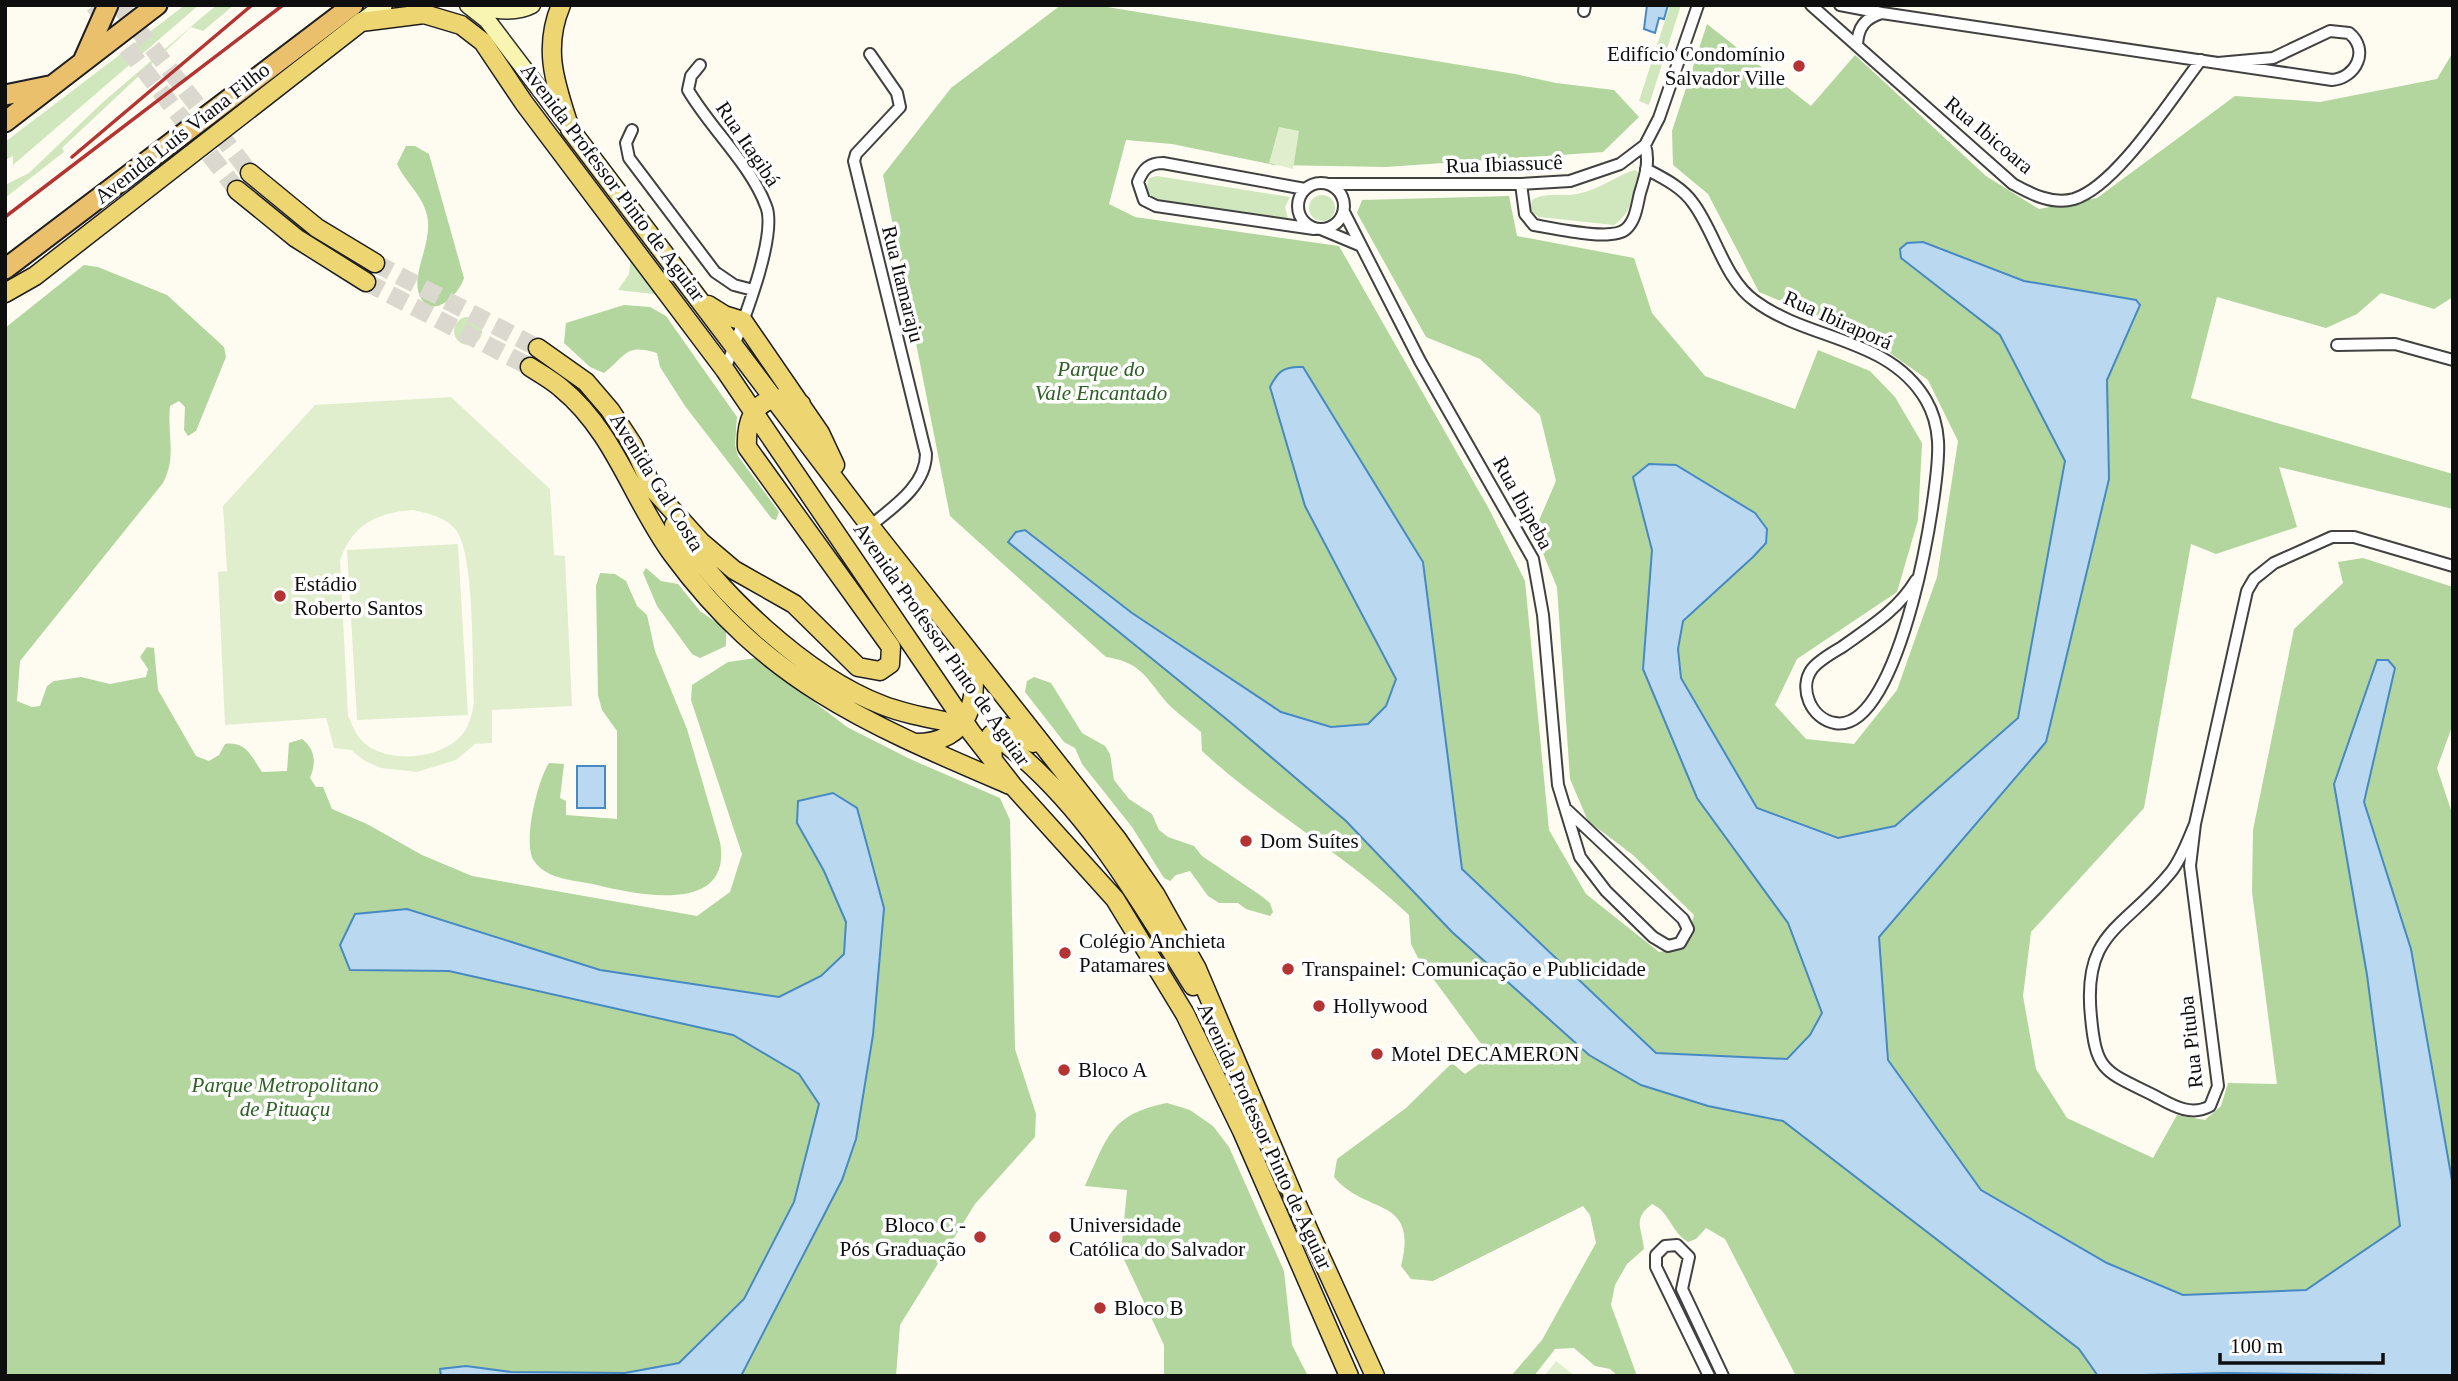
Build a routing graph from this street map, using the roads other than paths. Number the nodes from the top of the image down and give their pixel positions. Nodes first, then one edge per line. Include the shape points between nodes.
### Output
1 (108, 5) edge
2 (156, 5) edge
3 (384, 5) edge
4 (468, 5) edge
5 (532, 5) edge
6 (561, 5) edge
7 (1698, 5) edge
8 (1811, 5) edge
9 (1840, 5) edge
10 (1882, 13) junction
11 (357, 14) edge
12 (1857, 45) junction
13 (870, 54) dead end
14 (2201, 60) junction
15 (82, 62) junction
16 (2218, 63) junction
17 (700, 65) dead end
18 (53, 85) junction
19 (5, 95) edge
20 (5, 122) edge
21 (570, 129) junction
22 (632, 130) dead end
23 (1645, 145) junction
24 (1646, 169) junction
25 (250, 173) tunnel mouth
26 (1328, 184) junction
27 (1521, 184) junction
28 (1374, 186) junction
29 (1305, 189) junction
30 (237, 190) tunnel mouth
31 (1343, 198) junction
32 (1344, 212) junction
33 (1318, 229) junction
34 (1359, 245) junction
35 (375, 263) tunnel mouth
36 (5, 269) edge
37 (366, 282) tunnel mouth
38 (752, 290) junction
39 (5, 293) edge
40 (699, 299) junction
41 (743, 321) junction
42 (734, 345) junction
43 (2337, 345) dead end
44 (538, 348) tunnel mouth
45 (2453, 360) edge
46 (530, 367) tunnel mouth
47 (725, 370) junction
48 (776, 398) junction
49 (801, 404) junction
50 (753, 413) junction
51 (653, 489) junction
52 (851, 500) junction
53 (870, 526) junction
54 (2453, 566) edge
55 (1916, 580) junction
56 (968, 653) junction
57 (933, 673) junction
58 (972, 682) junction
59 (944, 721) dead end
60 (964, 723) junction
61 (912, 743) junction
62 (1004, 743) dead end
63 (1052, 758) junction
64 (993, 760) junction
65 (1013, 786) junction
66 (1565, 808) junction
67 (2195, 824) junction
68 (2168, 875) junction
69 (2191, 881) junction
70 (1224, 1028) junction
71 (1349, 1376) edge
72 (1374, 1376) edge
73 (1709, 1376) edge
74 (1723, 1376) edge

1 - 15 highway
2 - 15 highway
3 - 11 main road, Avenida Luís Viana Filho
4 - 5 main road via 522,10
4 - 21 main road via 501,38
6 - 21 main road, Avenida Professor Pinto de Aguiar via 550,45 551,68
7 - 23 street, Rua Ibiassucê via 1659,118
8 - 12 street, Rua Ibicoara
9 - 10 street
10 - 12 street via 1865,21
10 - 14 street
11 - 36 highway, Avenida Luís Viana Filho
11 - 39 main road, Avenida Luís Viana Filho via 35,276
11 - 47 main road, Avenida Professor Pinto de Aguiar via 424,14 461,25 483,42
12 - 14 street, Rua Ibicoara via 2013,184 2058,201 2072,200 2104,183
13 - 53 street, Rua Itamaraju via 897,93 900,107 854,161 926,454 922,475 911,490
14 - 16 street
15 - 18 highway
16 - 16 street via 2342,79 2356,66 2360,47 2349,33 2330,31 2273,58
17 - 38 street, Rua Itagibá via 688,90 760,192 769,215
18 - 19 highway
18 - 20 highway
21 - 40 main road, Avenida Professor Pinto de Aguiar
22 - 38 street via 626,152 637,169 715,272
23 - 24 street
23 - 27 street, Rua Ibiassucê via 1598,173 1570,181
24 - 27 street via 1632,222 1611,234 1530,223
24 - 55 street, Rua Ibiraporá via 1693,202 1751,299 1880,356 1901,371 1927,402 1935,421 1937,466
25 - 35 main road via 317,228
26 - 28 street, Rua Ibiassucê
26 - 29 street
26 - 31 street
27 - 28 street, Rua Ibiassucê
28 - 31 street, Rua Ibiassucê
29 - 33 street via 1298,201 1299,215
29 - 33 street via 1163,163 1150,165 1138,182 1144,200 1156,206
30 - 37 main road via 296,237
31 - 32 street
32 - 33 street via 1337,223
32 - 34 street, Rua Ibipeba
33 - 34 street
34 - 66 street, Rua Ibipeba via 1533,559 1543,615 1558,785
38 - 41 street, Rua Itagibá
40 - 41 main road via 723,315
40 - 42 main road, Avenida Professor Pinto de Aguiar
41 - 42 street, Rua Itagibá
41 - 49 main road
42 - 47 street, Rua Itagibá
42 - 48 main road, Avenida Professor Pinto de Aguiar
43 - 45 street via 2395,344
44 - 51 main road via 586,382 610,410
46 - 61 main road, Avenida Gal Costa via 561,388 601,432 671,552 733,628 821,696
47 - 50 main road, Avenida Professor Pinto de Aguiar
48 - 49 main road
48 - 50 main road
48 - 52 main road, Avenida Professor Pinto de Aguiar
49 - 52 main road
50 - 51 main road via 747,447 891,647 893,655 886,668 866,671 851,662 802,610 734,570 701,542
50 - 57 main road, Avenida Professor Pinto de Aguiar
51 - 59 main road via 714,580 776,637 850,690 910,714
52 - 53 main road, Avenida Professor Pinto de Aguiar
53 - 56 main road, Avenida Professor Pinto de Aguiar
54 - 67 street, Rua Pituba via 2343,536 2322,540 2264,569 2247,591 2242,608
55 - 55 street, Rua Ibiraporá via 1902,641 1868,709 1845,723 1823,719 1806,691 1813,669 1895,608
56 - 58 main road
56 - 63 main road, Avenida Professor Pinto de Aguiar
57 - 58 main road via 960,691 970,688
57 - 60 main road, Avenida Professor Pinto de Aguiar
58 - 60 main road
60 - 61 main road via 943,739
60 - 64 main road, Avenida Professor Pinto de Aguiar
61 - 65 main road, Avenida Gal Costa
62 - 70 main road via 1040,772 1110,857
63 - 64 main road via 1019,732 1001,726 991,735
63 - 70 main road, Avenida Professor Pinto de Aguiar via 1155,894
64 - 65 main road, Avenida Professor Pinto de Aguiar
65 - 71 main road, Avenida Professor Pinto de Aguiar via 1115,899 1185,1014 1242,1131
66 - 66 street, Rua Ibipeba via 1580,857 1591,875 1661,943 1680,943 1688,929 1683,919
67 - 68 street, Rua Pituba
67 - 69 street, Rua Pituba
68 - 69 street
68 - 69 street, Rua Pituba via 2097,951 2088,977 2094,1049 2113,1075 2194,1112 2210,1106 2218,1086
70 - 72 main road, Avenida Professor Pinto de Aguiar
73 - 74 street via 1656,1267 1656,1255 1665,1246 1677,1245 1687,1252 1682,1289

